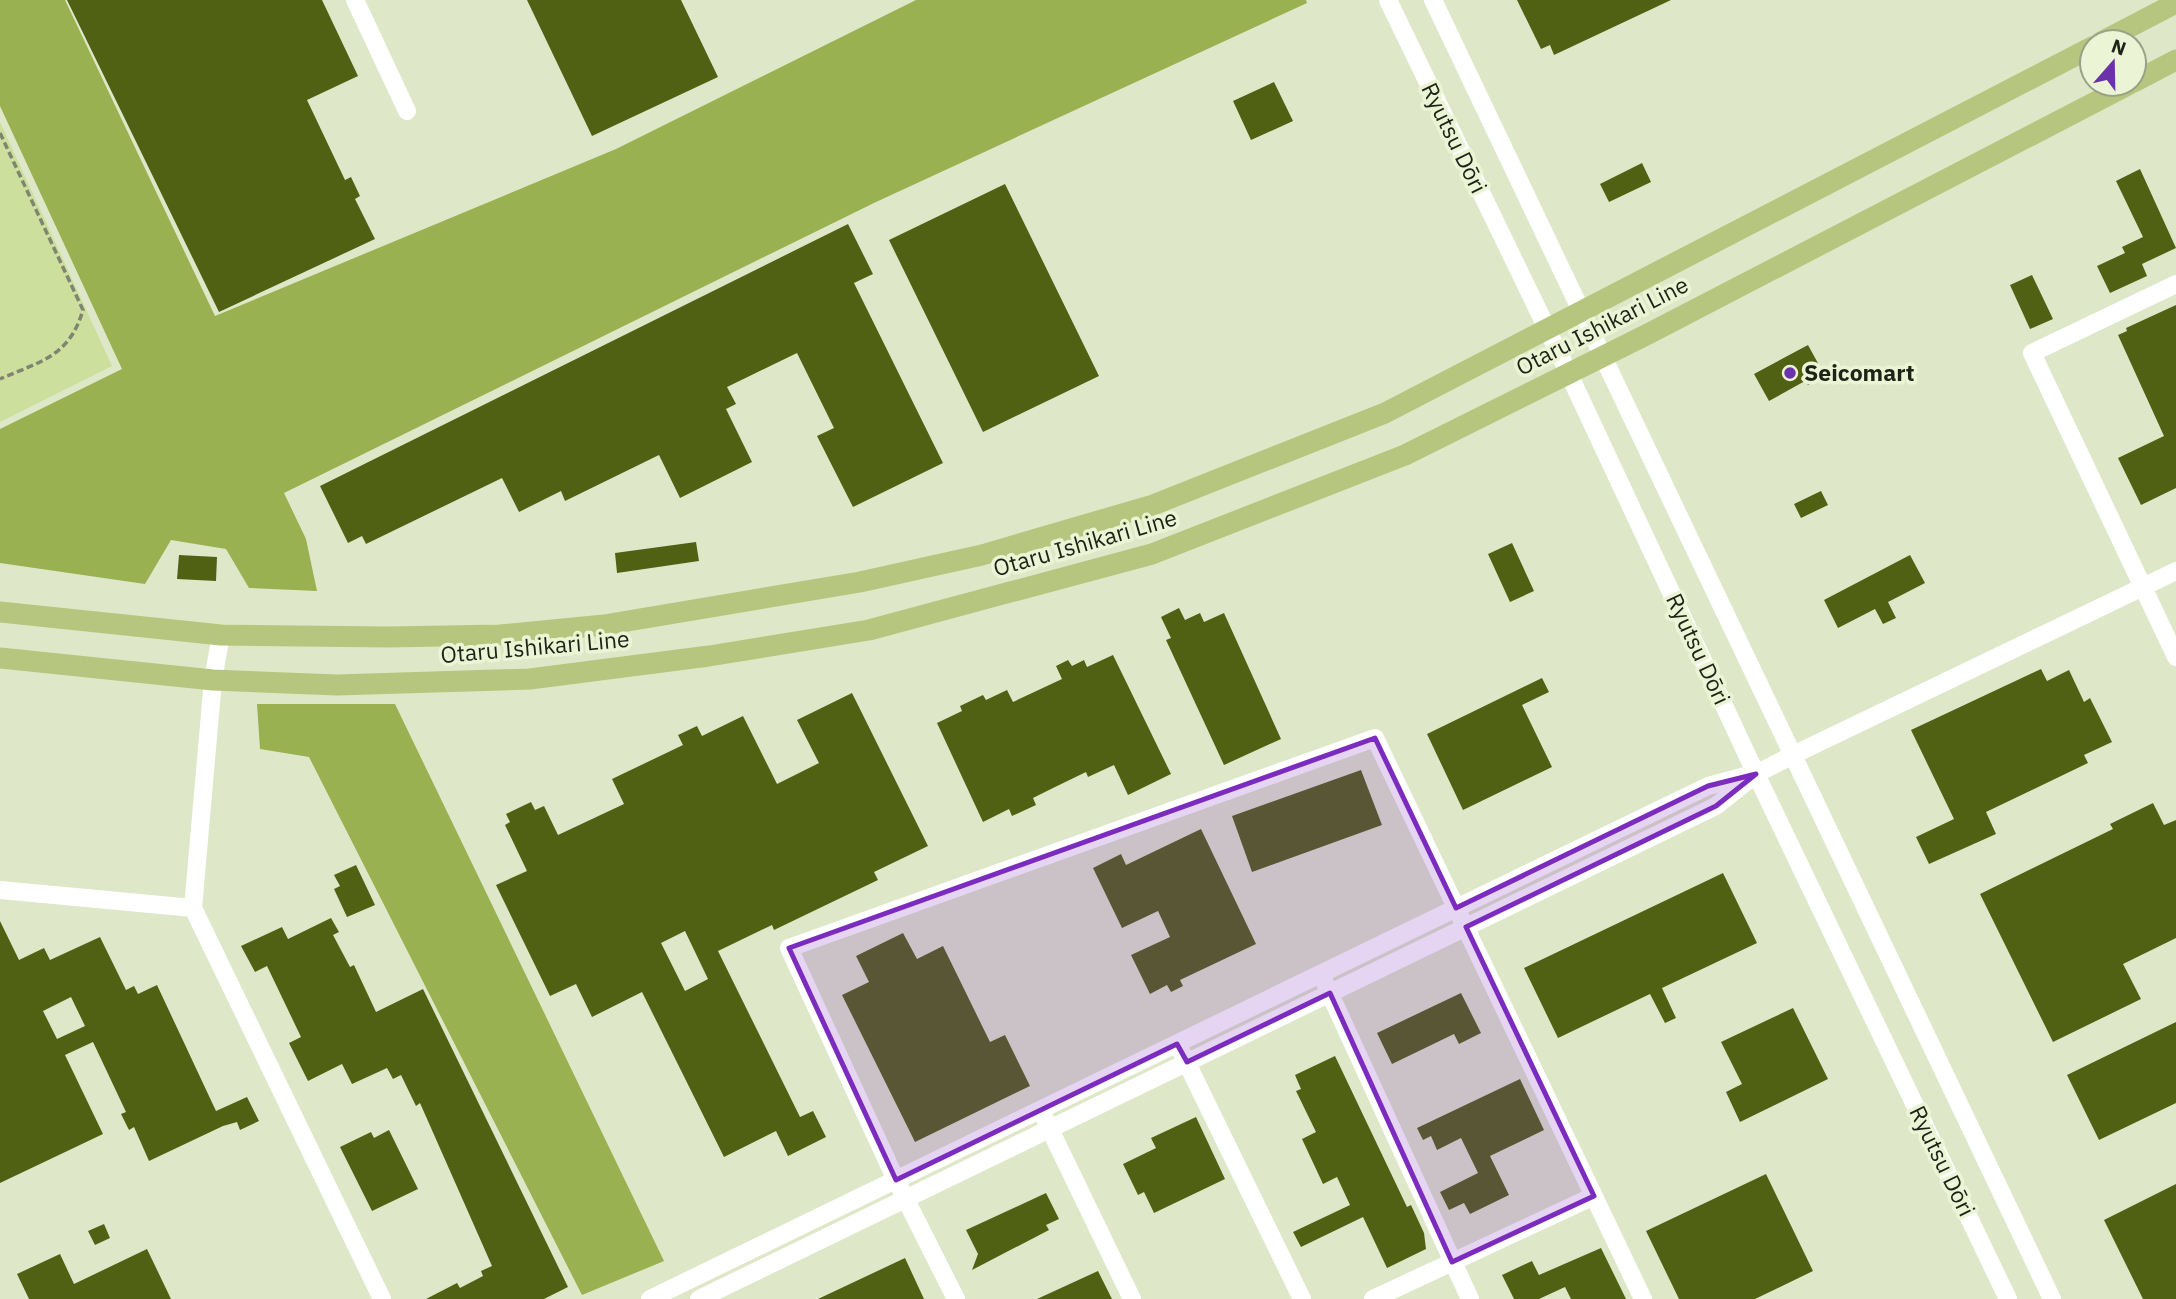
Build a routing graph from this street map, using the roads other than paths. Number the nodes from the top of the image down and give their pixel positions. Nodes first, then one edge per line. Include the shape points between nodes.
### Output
1 (355, 0) edge
2 (1388, 0) edge
3 (1433, 0) edge
4 (2176, 3) edge
5 (2128, 28) edge
6 (2078, 54) edge
7 (2176, 60) edge
8 (2148, 75) edge
9 (2103, 98) edge
10 (407, 111) dead end
11 (2176, 284) edge
12 (1582, 311) junction
13 (1547, 330) junction
14 (1602, 356) junction
15 (1569, 372) junction
16 (2176, 571) edge
17 (2142, 587) junction
18 (0, 612) edge
19 (221, 635) junction
20 (2176, 657) edge
21 (0, 658) edge
22 (213, 680) junction
23 (1793, 755) junction
24 (1756, 774) junction
25 (0, 890) edge
26 (193, 908) junction
27 (1456, 908) junction
28 (1466, 927) junction
29 (1321, 974) junction
30 (1330, 993) junction
31 (1177, 1044) junction
32 (1187, 1062) junction
33 (1040, 1110) junction
34 (1051, 1128) junction
35 (896, 1180) junction
36 (1594, 1196) junction
37 (907, 1198) junction
38 (1451, 1262) junction
39 (382, 1299) edge
40 (650, 1299) edge
41 (699, 1299) edge
42 (956, 1299) edge
43 (1132, 1299) edge
44 (1302, 1299) edge
45 (1373, 1299) edge
46 (1470, 1299) edge
47 (1643, 1299) edge
48 (2008, 1299) edge
49 (2052, 1299) edge

1 - 10 street
2 - 13 street, Ryutsu Dōri
3 - 12 street, Ryutsu Dōri
4 - 5 main road
6 - 12 main road, Otaru Ishikari Line
7 - 8 main road, Otaru Ishikari Line
9 - 14 main road, Otaru Ishikari Line
11 - 17 street via 2032,353
12 - 13 main road, Otaru Ishikari Line
12 - 14 street, Ryutsu Dōri
13 - 15 street, Ryutsu Dōri
13 - 19 main road, Otaru Ishikari Line via 1360,423 1153,505 982,555 860,582 604,625 500,635
14 - 15 main road, Otaru Ishikari Line
14 - 23 street, Ryutsu Dōri
15 - 22 main road, Otaru Ishikari Line via 1405,455 1152,554 869,630 530,679 337,685
15 - 24 street, Ryutsu Dōri
16 - 17 street
17 - 20 street
17 - 23 street
18 - 19 main road, Otaru Ishikari Line
19 - 22 street
21 - 22 main road, Otaru Ishikari Line
22 - 26 street
23 - 24 street
23 - 49 street, Ryutsu Dōri
24 - 27 street via 1708,786
24 - 28 street via 1716,806
24 - 48 street, Ryutsu Dōri
25 - 26 street
26 - 39 street
27 - 28 street
27 - 29 street
27 - 35 street via 1375,738 789,948
28 - 30 street
28 - 36 street
29 - 30 street
29 - 31 street
30 - 32 street
30 - 38 street
31 - 32 street
31 - 33 street
32 - 34 street
32 - 44 street
33 - 34 street
33 - 35 street
34 - 37 street
34 - 43 street
35 - 37 street
35 - 40 street
36 - 38 street
36 - 47 street
37 - 41 street
37 - 42 street
38 - 45 street
38 - 46 street

